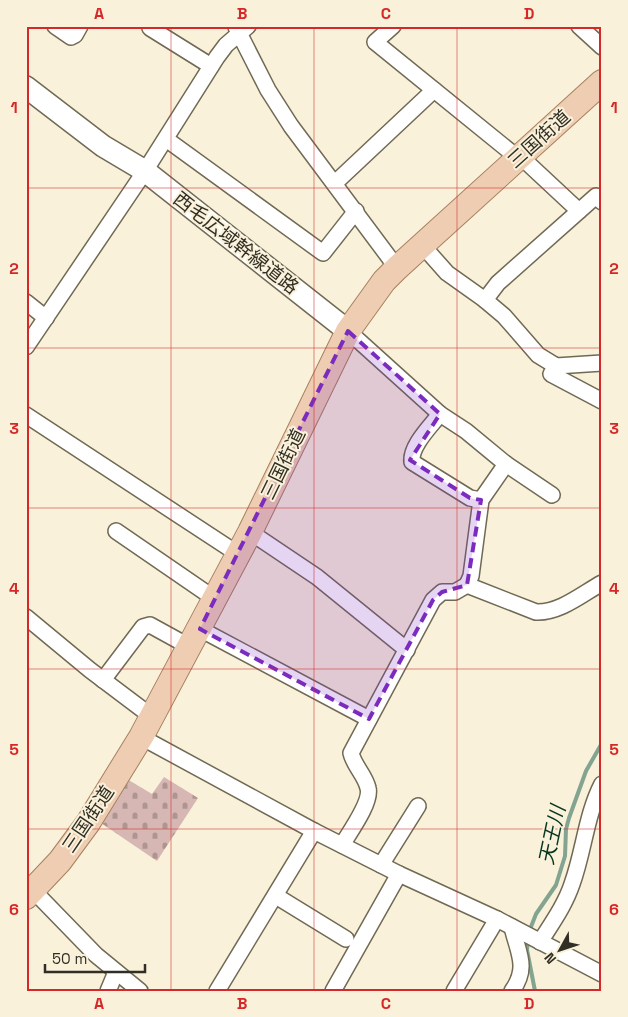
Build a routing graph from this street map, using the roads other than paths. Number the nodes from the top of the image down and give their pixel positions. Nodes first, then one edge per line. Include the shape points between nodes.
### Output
1 (55, 26) edge
2 (80, 26) edge
3 (393, 26) edge
4 (578, 26) edge
5 (150, 28) dead end
6 (241, 28) edge
7 (602, 47) edge
8 (211, 66) junction
9 (26, 72) edge
10 (602, 82) edge
11 (26, 87) edge
12 (434, 90) junction
13 (166, 139) junction
14 (122, 157) junction
15 (519, 157) junction
16 (145, 172) junction
17 (335, 183) junction
18 (602, 202) edge
19 (356, 211) junction
20 (579, 211) junction
21 (423, 246) junction
22 (397, 268) junction
23 (485, 300) junction
24 (26, 302) edge
25 (46, 318) junction
26 (348, 331) junction
27 (26, 347) edge
28 (602, 363) edge
29 (556, 366) junction
30 (602, 401) edge
31 (440, 414) junction
32 (26, 415) edge
33 (506, 464) junction
34 (552, 495) dead end
35 (481, 500) junction
36 (116, 531) dead end
37 (250, 532) junction
38 (238, 554) junction
39 (602, 583) edge
40 (467, 585) junction
41 (215, 599) junction
42 (26, 616) edge
43 (195, 638) junction
44 (407, 650) junction
45 (103, 680) junction
46 (369, 719) junction
47 (146, 726) junction
48 (602, 784) edge
49 (418, 806) dead end
50 (314, 831) junction
51 (342, 845) junction
52 (382, 865) junction
53 (400, 874) junction
54 (29, 890) edge
55 (276, 896) junction
56 (497, 919) junction
57 (512, 927) junction
58 (346, 939) dead end
59 (540, 942) junction
60 (116, 972) junction
61 (602, 974) edge
62 (108, 991) edge
63 (140, 991) edge
64 (217, 991) edge
65 (333, 991) edge
66 (454, 991) edge
67 (512, 991) edge

1 - 2 street via 71,37
3 - 12 street via 375,42
4 - 7 street
5 - 8 street
6 - 8 street
6 - 17 street via 268,90
8 - 13 street
9 - 14 street, 西毛広域幹線道路
10 - 15 main road, 三国街道
11 - 14 street, 西毛広域幹線道路
12 - 15 street
12 - 17 street
13 - 16 street
13 - 19 street via 323,253
14 - 16 street, 西毛広域幹線道路
15 - 20 street
15 - 21 main road, 三国街道
16 - 25 street
16 - 26 street, 西毛広域幹線道路
17 - 19 street
18 - 20 street via 596,196
19 - 22 street
20 - 23 street via 498,283
21 - 22 main road, 三国街道
21 - 23 street via 447,273
22 - 26 main road, 三国街道
23 - 29 street via 504,316 538,355
24 - 25 street
25 - 27 street
26 - 31 street
26 - 37 main road, 三国街道
28 - 29 street
29 - 30 street via 551,374
31 - 33 street
31 - 35 street via 414,449 412,462 470,498
32 - 38 street
33 - 34 street
33 - 35 street
35 - 40 street
36 - 41 street
37 - 38 main road, 三国街道
37 - 44 street via 317,576
38 - 41 main road, 三国街道
39 - 40 street via 544,613
40 - 44 street via 455,592 442,592 433,600
41 - 43 main road, 三国街道
42 - 45 street
43 - 45 street via 150,625 143,627
43 - 46 street
43 - 47 main road, 三国街道
44 - 46 street
45 - 47 street
46 - 51 street via 351,753 369,789 367,802
47 - 50 street
47 - 54 main road, 三国街道 via 88,824 60,861
48 - 59 street via 565,902
49 - 52 street
50 - 51 street
50 - 55 street
51 - 52 street
52 - 53 street
53 - 56 street
53 - 65 street
54 - 60 street
55 - 58 street
55 - 64 street
56 - 57 street
56 - 66 street
57 - 59 street
57 - 67 street via 522,969 520,980
59 - 61 street
60 - 62 street
60 - 63 street

